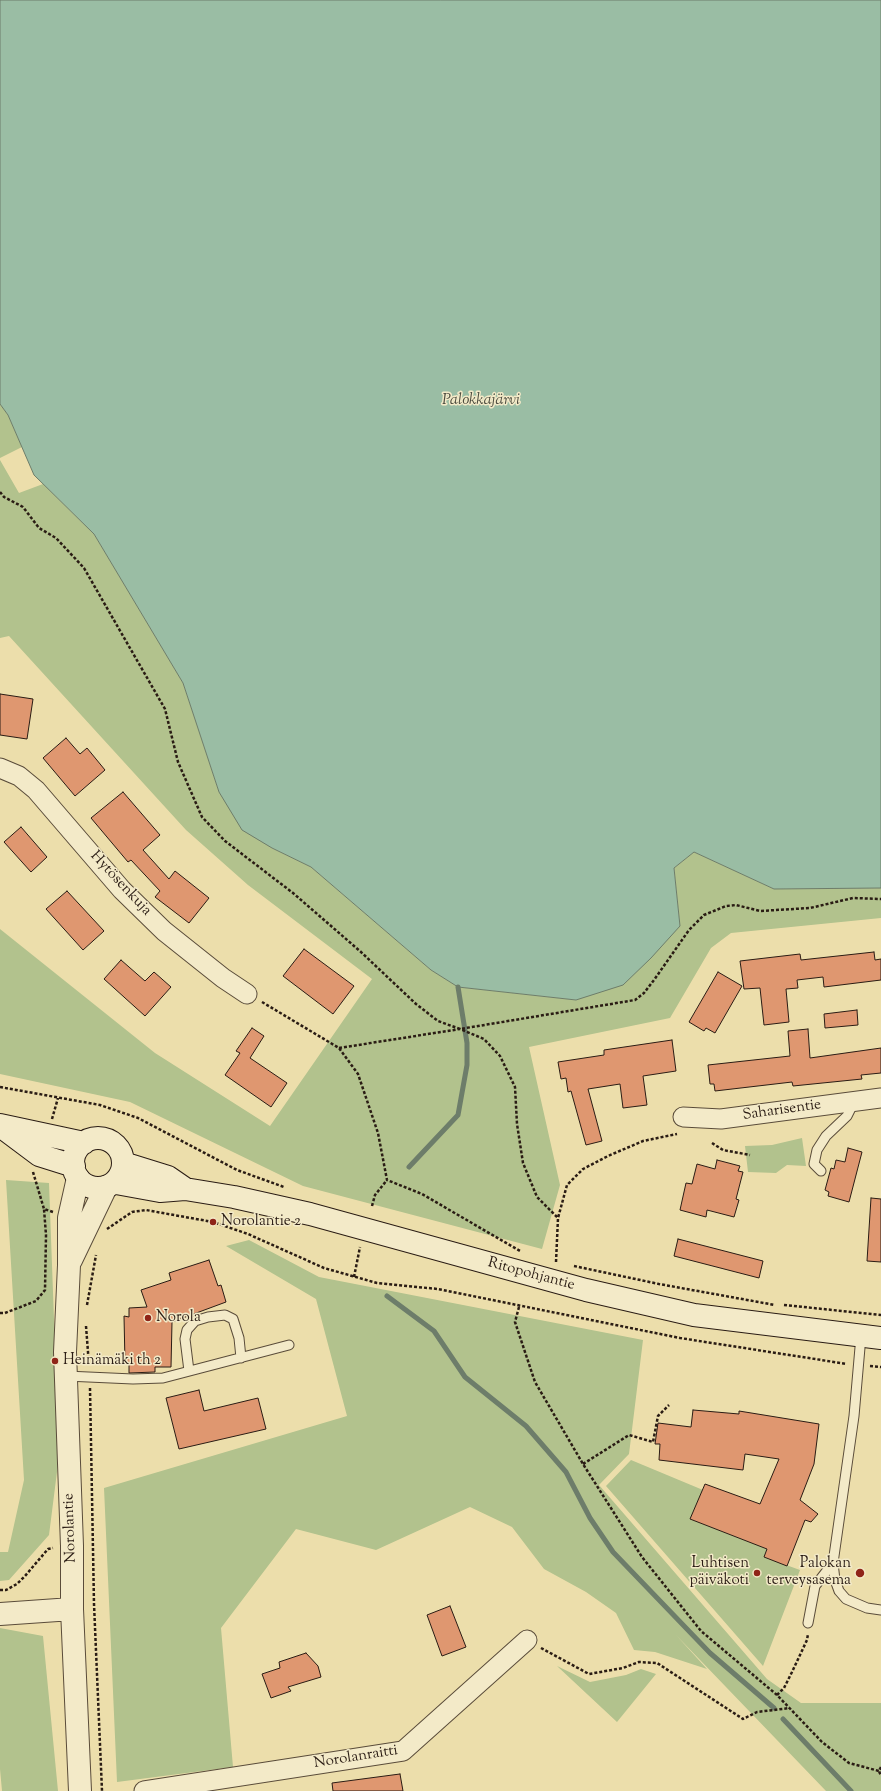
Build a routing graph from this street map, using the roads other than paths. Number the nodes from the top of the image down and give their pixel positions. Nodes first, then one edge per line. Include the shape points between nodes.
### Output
1 (0, 768) edge
2 (248, 994) road end
3 (881, 1098) edge
4 (854, 1102) junction
5 (0, 1125) edge
6 (680, 1126) road end
7 (84, 1143) junction
8 (822, 1171) dead end
9 (76, 1172) junction
10 (115, 1178) junction
11 (88, 1223) junction
12 (871, 1337) edge
13 (289, 1345) dead end
14 (242, 1358) junction
15 (189, 1372) junction
16 (66, 1376) junction
17 (833, 1563) junction
18 (72, 1609) junction
19 (881, 1610) edge
20 (0, 1614) edge
21 (808, 1624) road end
22 (527, 1640) road end
23 (80, 1791) edge
24 (144, 1791) edge

1 - 2 street, Hytösenkuja via 19,776 36,790 122,890 164,931 223,978
3 - 4 street, Saharisentie
4 - 6 street, Saharisentie
4 - 8 lane via 847,1116 826,1136 817,1150 814,1164
5 - 7 main road
5 - 9 main road via 39,1155
7 - 9 main road via 75,1155
7 - 10 main road via 98,1138 113,1143 122,1156
9 - 10 main road via 90,1187
9 - 11 main road, Norolantie
10 - 11 main road, Norolantie
10 - 12 main road, Ritopohjantie via 160,1191 186,1189 310,1214 586,1290 694,1315
11 - 16 main road, Norolantie via 69,1265
12 - 17 lane via 859,1365
13 - 14 lane
14 - 15 lane
14 - 15 lane via 233,1319 225,1315 208,1316 195,1321 187,1330 185,1339
15 - 16 lane via 133,1379
16 - 18 main road, Norolantie
17 - 19 lane via 835,1580 839,1591 846,1599
17 - 21 lane via 815,1586
18 - 20 main road
18 - 23 main road, Norolantie
22 - 24 street, Norolanraitti via 403,1752

